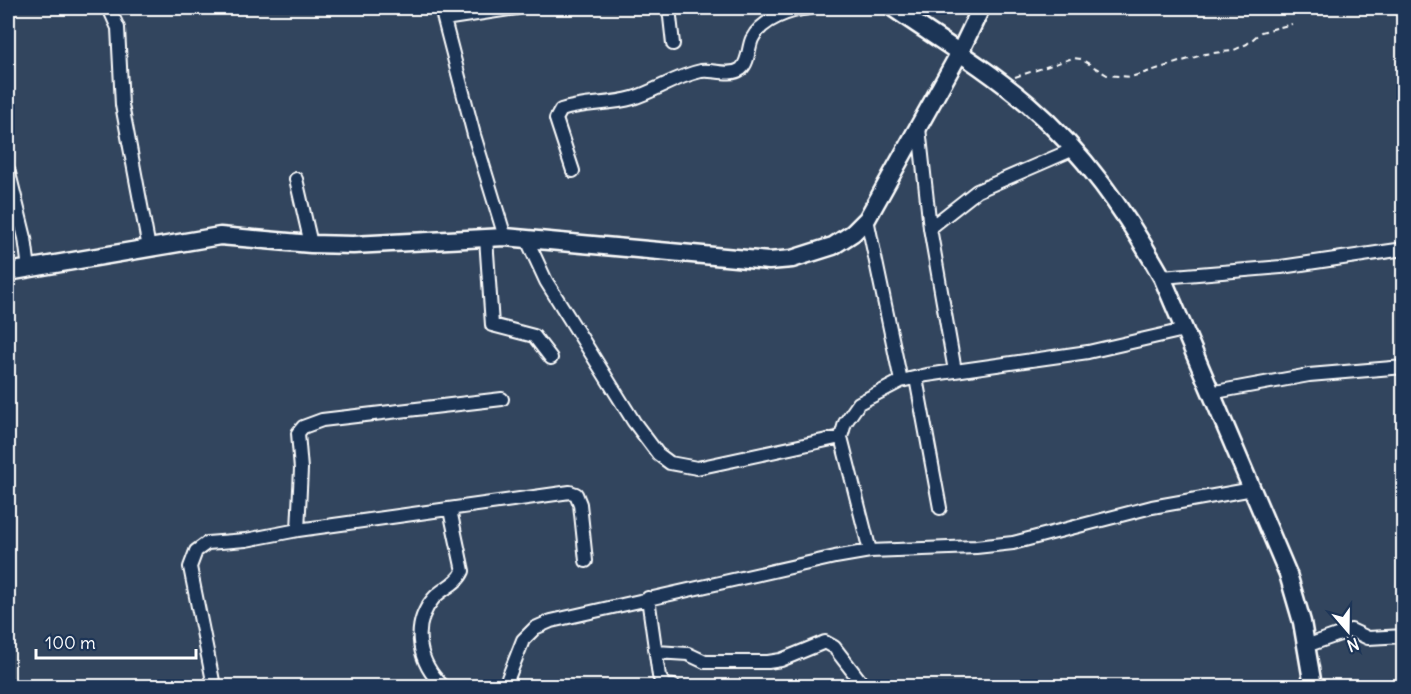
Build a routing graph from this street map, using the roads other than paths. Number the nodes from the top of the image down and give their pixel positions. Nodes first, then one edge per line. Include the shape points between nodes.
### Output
1 (109, 8) edge
2 (517, 8) edge
3 (669, 8) edge
4 (810, 8) edge
5 (893, 8) edge
6 (981, 8) edge
7 (443, 13) edge
8 (673, 44) dead end
9 (959, 54) junction
10 (919, 128) junction
11 (1074, 149) junction
12 (8, 169) edge
13 (573, 171) dead end
14 (296, 179) dead end
15 (867, 219) junction
16 (930, 228) junction
17 (506, 237) junction
18 (486, 238) junction
19 (527, 240) junction
20 (310, 244) junction
21 (149, 248) junction
22 (1404, 249) edge
23 (28, 269) junction
24 (8, 273) edge
25 (1162, 277) junction
26 (1184, 330) junction
27 (551, 358) dead end
28 (1404, 367) edge
29 (955, 371) junction
30 (916, 378) junction
31 (901, 381) junction
32 (1210, 393) junction
33 (502, 399) dead end
34 (841, 437) junction
35 (1252, 489) junction
36 (940, 508) dead end
37 (450, 510) junction
38 (298, 530) junction
39 (870, 551) junction
40 (586, 561) dead end
41 (648, 598) junction
42 (1404, 636) edge
43 (1306, 646) junction
44 (656, 652) junction
45 (214, 687) edge
46 (443, 687) edge
47 (505, 687) edge
48 (674, 687) edge
49 (864, 687) edge
50 (1312, 687) edge

1 - 21 street via 118,28 122,105
2 - 7 street
3 - 8 street
4 - 13 street via 784,14 761,28 752,39 746,62 734,71 693,73 635,97 561,110 556,119
5 - 9 street
6 - 9 street
7 - 17 street via 474,135
9 - 10 street
9 - 11 street via 1027,104
10 - 15 street
10 - 16 street
11 - 16 street via 976,191
11 - 25 street via 1111,194
12 - 23 street via 25,238
14 - 20 street
15 - 19 street via 833,246 792,259 769,261
15 - 31 street
16 - 29 street
17 - 18 street
17 - 19 street
18 - 20 street
18 - 27 street via 492,325 534,336
19 - 34 street via 546,282 634,422 658,454 670,463 697,468
20 - 21 street via 220,236
21 - 23 street
22 - 25 street via 1281,267
23 - 24 street
25 - 26 street
26 - 29 street via 1088,352
26 - 32 street
28 - 32 street via 1309,375
29 - 30 street
30 - 31 street
30 - 36 street
31 - 34 street via 859,403 845,423
32 - 35 street
33 - 38 street via 322,420 303,427 297,440 301,469
34 - 39 street
35 - 39 street via 1152,507 1013,543
35 - 43 street via 1287,574
37 - 38 street
37 - 40 street via 576,494
37 - 46 street via 463,571 460,579 433,599 419,634 420,652 427,668
38 - 45 street via 207,543 199,546 192,559 190,567
39 - 41 street
41 - 44 street
41 - 47 street via 579,613 535,628 523,640
42 - 43 street via 1368,638 1351,630
43 - 50 street
44 - 48 street via 661,681
44 - 49 street via 688,654 705,662 768,662 825,642 834,647

